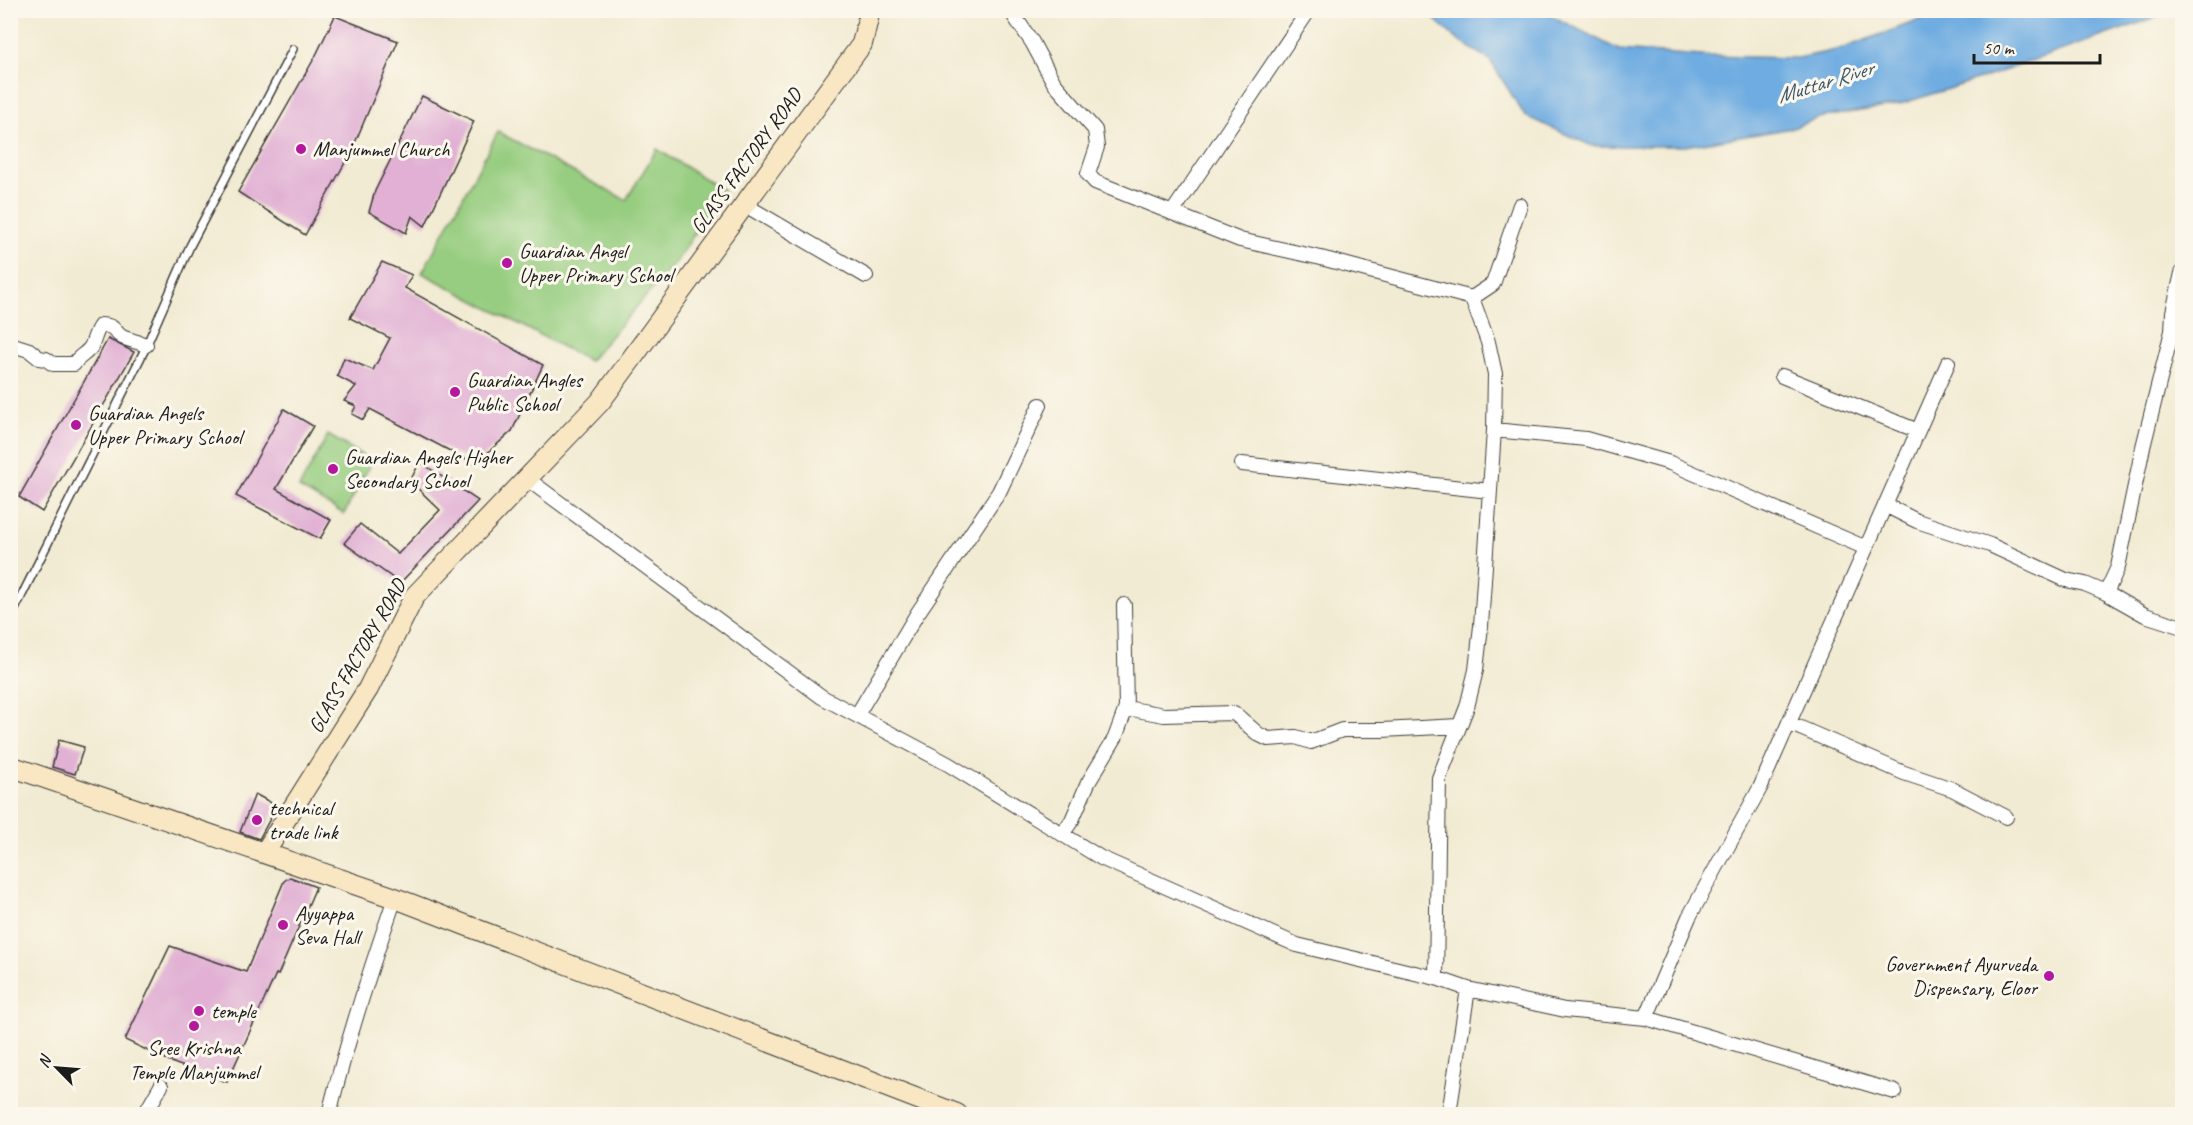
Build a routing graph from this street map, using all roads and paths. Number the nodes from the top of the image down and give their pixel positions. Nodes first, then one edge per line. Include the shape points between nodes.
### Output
1 (870, 10) edge
2 (1010, 10) edge
3 (1309, 10) edge
4 (293, 49) dead end
5 (745, 205) junction
6 (1520, 205) dead end
7 (1172, 213) junction
8 (2182, 273) edge
9 (866, 276) dead end
10 (1473, 298) junction
11 (10, 344) edge
12 (146, 345) junction
13 (1948, 363) dead end
14 (1782, 376) dead end
15 (1040, 405) dead end
16 (1494, 430) junction
17 (1918, 431) junction
18 (1242, 464) dead end
19 (526, 478) junction
20 (1490, 491) junction
21 (1885, 505) junction
22 (1866, 548) junction
23 (2106, 593) junction
24 (1124, 605) dead end
25 (10, 618) edge
26 (2182, 627) edge
27 (1126, 708) junction
28 (856, 715) junction
29 (1789, 723) junction
30 (1459, 726) junction
31 (10, 766) edge
32 (2006, 817) dead end
33 (1063, 833) junction
34 (265, 852) junction
35 (395, 898) junction
36 (1436, 978) junction
37 (1468, 989) junction
38 (1646, 1018) junction
39 (161, 1086) dead end
40 (1895, 1092) dead end
41 (926, 1110) edge
42 (145, 1114) edge
43 (328, 1114) edge
44 (957, 1114) edge
45 (1449, 1114) edge

1 - 5 main road, GLASS FACTORY ROAD via 862,44
2 - 7 street via 1054,83 1095,130 1097,147 1088,174 1095,182
3 - 7 street
4 - 12 lane via 190,246
5 - 9 street
5 - 19 main road, GLASS FACTORY ROAD via 600,402
6 - 10 street via 1493,284
7 - 10 street via 1240,240
8 - 23 street via 2118,567
10 - 16 street via 1495,374
11 - 12 street via 64,365 74,364 85,353 101,325
12 - 25 lane
13 - 17 street
14 - 17 street
15 - 28 street via 999,492 916,614
16 - 20 street
16 - 22 street via 1586,440 1670,463
17 - 21 street
18 - 20 street
19 - 28 street via 822,697
19 - 34 main road, GLASS FACTORY ROAD via 414,597 368,689
20 - 30 street via 1476,670
21 - 22 street
21 - 23 street via 1917,521 1990,545 2066,580
22 - 29 street
23 - 26 street via 2145,615
24 - 27 street
27 - 30 street via 1164,715 1234,713 1268,739 1296,737 1311,742 1342,730
27 - 33 street via 1116,738
28 - 33 street
29 - 32 street via 1904,773 1952,789
29 - 38 street via 1760,788 1689,917
30 - 36 street via 1439,778
31 - 34 main road
33 - 36 street via 1101,858 1297,945
34 - 35 main road
35 - 41 main road
35 - 43 street via 358,1005
36 - 37 street
37 - 38 street via 1565,1011
37 - 45 street
38 - 40 street
39 - 42 street
41 - 44 main road

